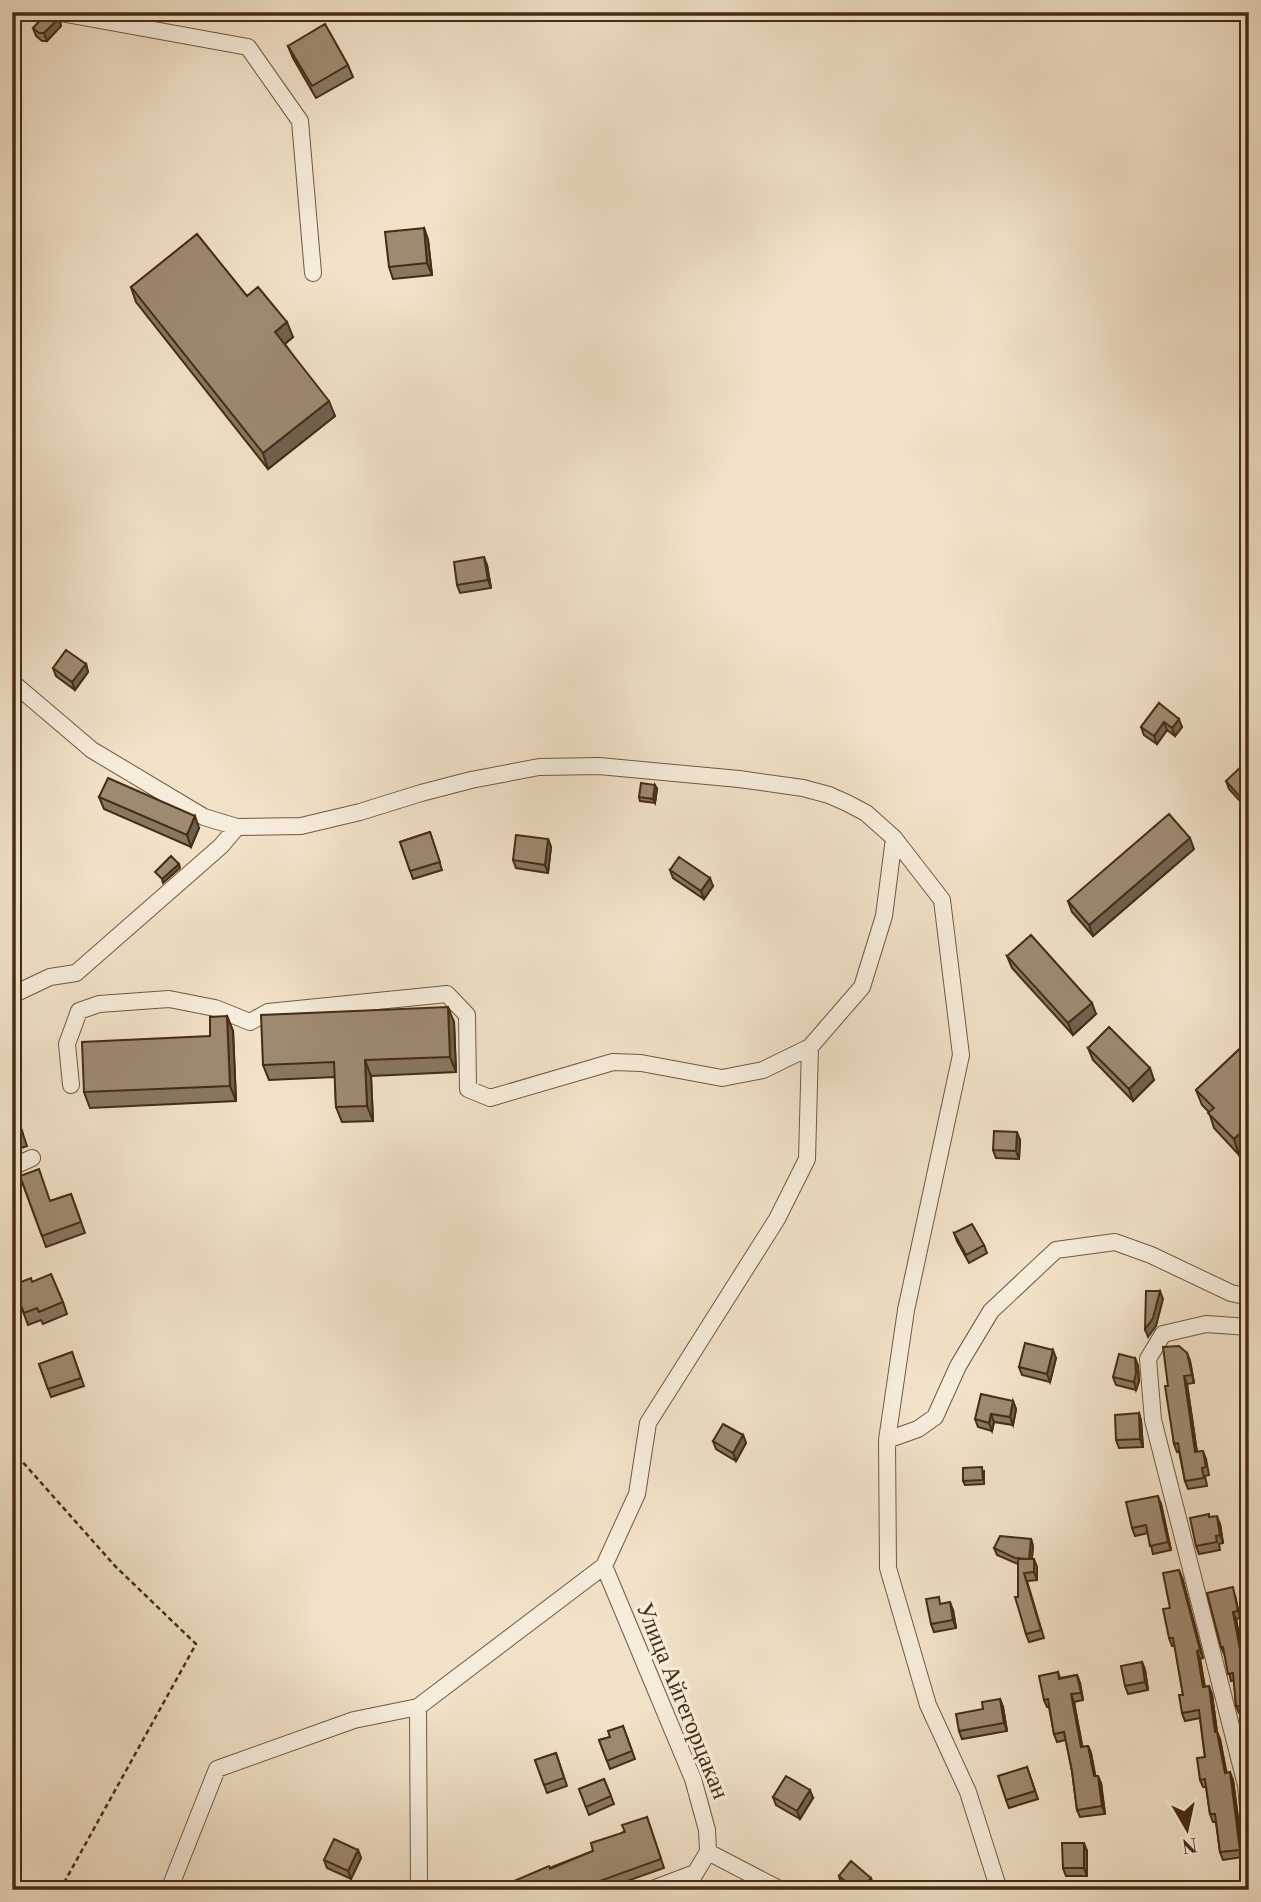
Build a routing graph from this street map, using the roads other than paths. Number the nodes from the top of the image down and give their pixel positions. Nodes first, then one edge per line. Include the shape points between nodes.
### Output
1 (55, 12) edge
2 (313, 274) dead end
3 (12, 682) edge
4 (237, 827) junction
5 (894, 838) junction
6 (12, 995) edge
7 (810, 1047) junction
8 (71, 1085) dead end
9 (32, 1158) dead end
10 (12, 1167) edge
11 (1249, 1297) edge
12 (1249, 1327) edge
13 (887, 1440) junction
14 (604, 1566) junction
15 (418, 1707) junction
16 (1249, 1818) edge
17 (708, 1852) junction
18 (695, 1873) junction
19 (169, 1890) edge
20 (419, 1890) edge
21 (650, 1890) edge
22 (685, 1890) edge
23 (781, 1890) edge
24 (999, 1890) edge

1 - 2 street via 248,47 300,121
3 - 4 street via 92,750 204,817
4 - 5 street via 300,826 471,780 539,767 599,766 803,788 848,803
4 - 6 street via 76,973 50,977
5 - 7 street via 884,916 862,988
5 - 13 street via 942,900 961,1055 906,1310
7 - 8 street via 763,1070 722,1078 613,1062 490,1098 468,1089 467,1015 447,994 268,1012 250,1022 169,999 99,1004 79,1011 68,1044
7 - 14 street via 807,1159 777,1219 648,1423 637,1494
9 - 10 street
11 - 13 street via 1115,1242 1056,1250 991,1311 935,1417
12 - 16 street via 1206,1324 1163,1334 1148,1359 1153,1420 1242,1773
13 - 24 street via 888,1568 928,1705 968,1791
14 - 15 street
14 - 17 street, Улица Айгегорцакан via 693,1779 708,1830
15 - 19 street via 354,1720 217,1769
15 - 20 street
17 - 18 street
17 - 23 street
18 - 21 street
18 - 22 street

